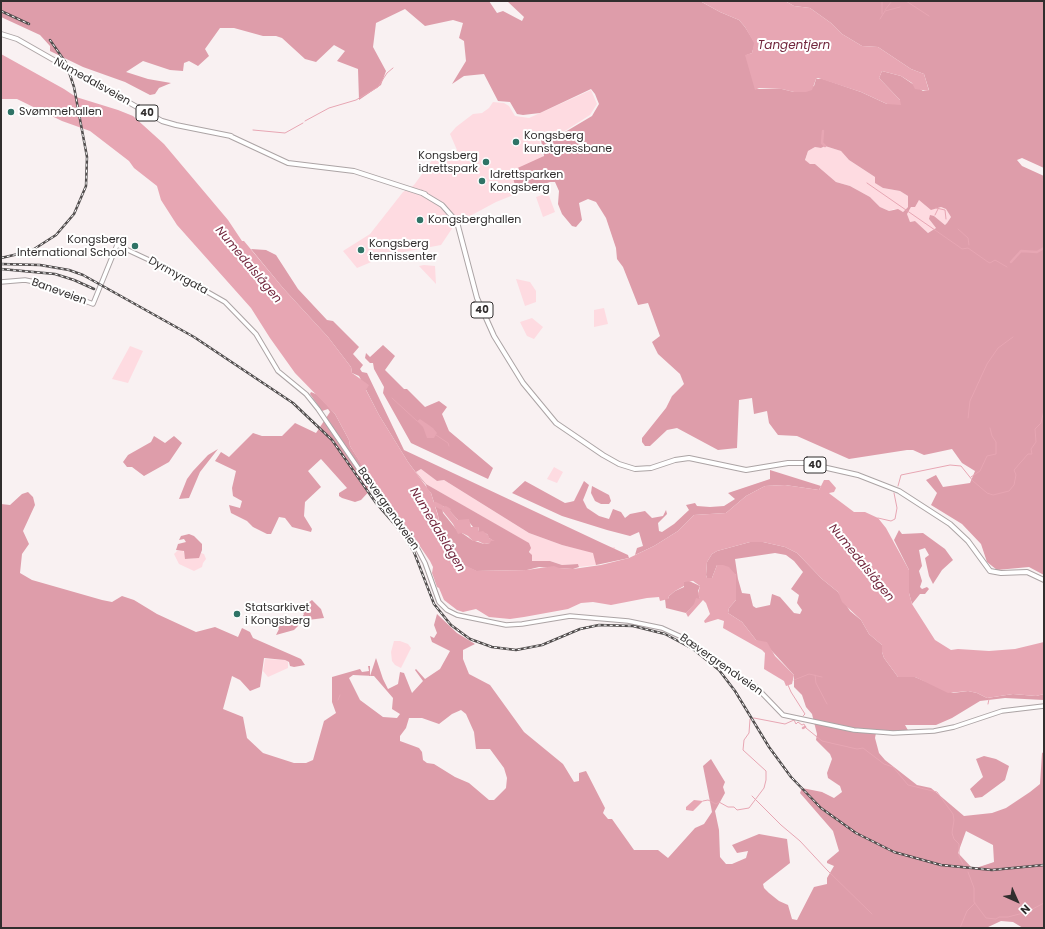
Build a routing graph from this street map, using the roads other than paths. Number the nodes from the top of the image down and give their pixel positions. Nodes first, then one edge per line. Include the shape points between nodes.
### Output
1 (1, 34) edge
2 (1, 282) edge
3 (93, 304) joint
4 (236, 312) joint
5 (1044, 580) edge
6 (1044, 706) edge

1 - 5 main road, Numedalsveien / 40, bridge via 17,39 167,123 244,140 297,164 351,170 422,193 442,205 455,219 472,285 508,360 547,414 562,429 615,462 641,469 694,458 746,470 799,462 853,474 899,491 943,519 965,537 990,571 1027,572
2 - 3 main road, Baneveien via 35,282
3 - 4 main road, Dyrmyrgata via 117,246 178,274
4 - 6 main road, Bævergrendveien via 256,334 278,371 311,400 378,497 399,521 425,562 439,602 451,612 506,625 570,616 628,621 662,628 686,639 725,669 756,687 783,715 854,730 893,733 934,731 1002,711

